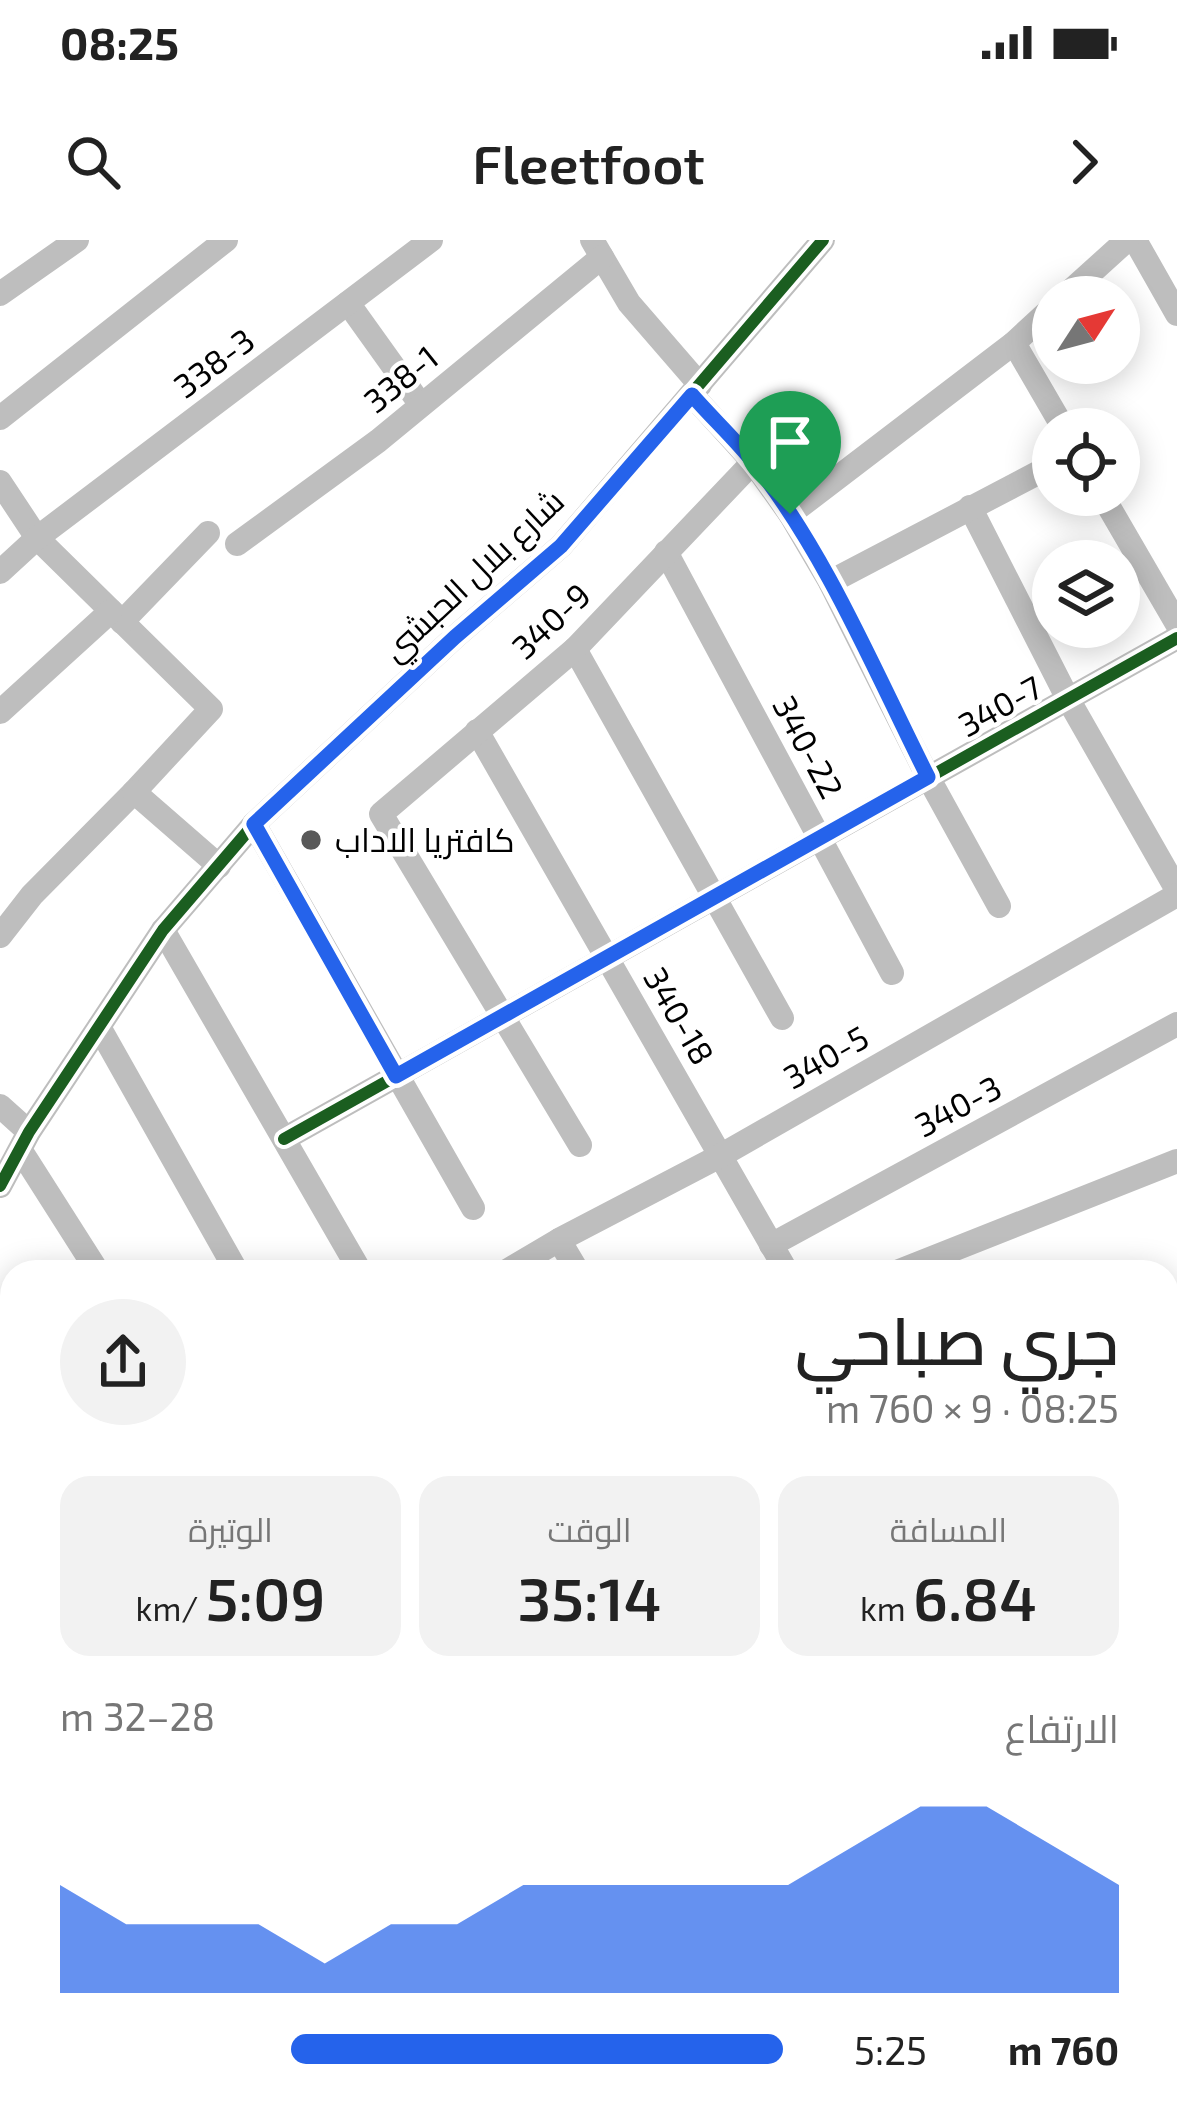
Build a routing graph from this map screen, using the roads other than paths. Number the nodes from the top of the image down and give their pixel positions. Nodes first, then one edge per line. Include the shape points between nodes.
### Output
1 (77, 240) edge
2 (431, 240) edge
3 (823, 240) edge
4 (1131, 240) edge
5 (216, 243) edge
6 (597, 248) edge
7 (1089, 276) edge
8 (0, 294) edge
9 (348, 303) junction
10 (1177, 314) edge
11 (1032, 326) edge
12 (1014, 343) junction
13 (696, 390) junction
14 (421, 405) junction
15 (1052, 408) edge
16 (0, 418) edge
17 (753, 462) junction
18 (1032, 476) edge
19 (0, 482) edge
20 (970, 508) junction
21 (790, 514) junction
22 (1114, 516) edge
23 (208, 533) dead end
24 (37, 538) junction
25 (237, 544) dead end
26 (666, 552) junction
27 (0, 572) edge
28 (830, 582) junction
29 (117, 616) junction
30 (1177, 624) edge
31 (1177, 638) edge
32 (575, 649) junction
33 (1068, 699) junction
34 (0, 712) edge
35 (477, 731) junction
36 (928, 777) junction
37 (134, 792) junction
38 (254, 824) junction
39 (820, 838) junction
40 (219, 866) junction
41 (1177, 893) edge
42 (714, 897) junction
43 (1000, 906) dead end
44 (163, 930) junction
45 (0, 936) edge
46 (607, 958) junction
47 (892, 973) dead end
48 (503, 1016) junction
49 (782, 1018) dead end
50 (1177, 1024) edge
51 (99, 1027) junction
52 (396, 1076) junction
53 (3, 1114) edge
54 (284, 1138) junction
55 (25, 1141) junction
56 (580, 1145) dead end
57 (720, 1156) junction
58 (1177, 1161) edge
59 (0, 1186) edge
60 (473, 1208) dead end
61 (559, 1240) junction
62 (771, 1245) junction
63 (91, 1260) edge
64 (229, 1260) edge
65 (354, 1260) edge
66 (526, 1260) edge
67 (571, 1260) edge
68 (780, 1260) edge
69 (947, 1260) edge

1 - 8 street
2 - 9 street, 338-3
3 - 13 street, شارع بلال الحبشي
4 - 7 street
4 - 10 street
5 - 16 street
6 - 13 street
6 - 14 street, 338-1
9 - 14 street
9 - 24 street, 338-3
11 - 12 street
12 - 15 street
12 - 21 street
13 - 17 street
13 - 38 street, شارع بلال الحبشي via 561,546
14 - 25 street, 338-1
17 - 21 street
17 - 26 street, 340-9
18 - 20 street
19 - 24 street
20 - 28 street
20 - 33 street
21 - 28 street
22 - 30 street
23 - 29 street
24 - 27 street, 338-3
24 - 29 street
26 - 32 street, 340-9
26 - 39 street, 340-22
28 - 36 street
29 - 34 street
29 - 37 street via 211,709
31 - 33 street, 340-7
32 - 35 street, 340-9
32 - 42 street
33 - 36 street, 340-7
33 - 41 street
35 - 46 street, 340-18
35 - 48 street, 340-9 via 381,814
36 - 39 street, 340-7
36 - 43 street
37 - 40 street
37 - 45 street
38 - 40 street, شارع بلال الحبشي
38 - 52 street
39 - 42 street, 340-7
39 - 47 street, 340-22
40 - 44 street, شارع بلال الحبشي
41 - 57 street, 340-5
42 - 46 street, 340-7
42 - 49 street
44 - 51 street, شارع بلال الحبشي
44 - 54 street
46 - 48 street, 340-7
46 - 57 street, 340-18
48 - 52 street, 340-7
48 - 56 street
50 - 62 street, 340-3
51 - 55 street, شارع بلال الحبشي
51 - 64 street
52 - 54 street, 340-7
52 - 60 street
53 - 55 street
54 - 65 street
55 - 59 street, شارع بلال الحبشي
55 - 63 street
57 - 61 street, 340-5
57 - 62 street, 340-18
58 - 69 street
61 - 66 street, 340-5
61 - 67 street
62 - 68 street, 340-18

